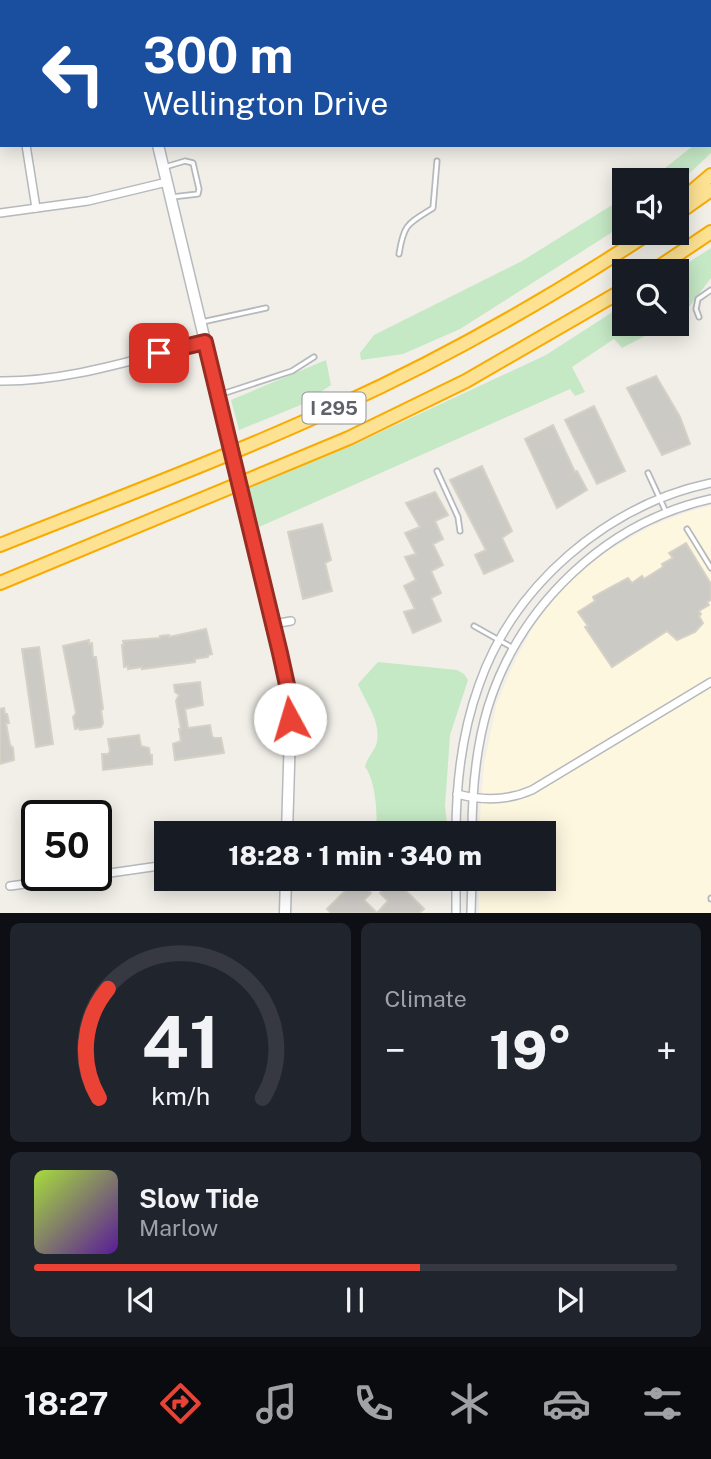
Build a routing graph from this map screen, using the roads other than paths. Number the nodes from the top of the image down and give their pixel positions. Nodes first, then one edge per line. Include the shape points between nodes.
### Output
1 (26, 147) edge
2 (158, 147) edge
3 (437, 161) dead end
4 (163, 167) junction
5 (711, 175) edge
6 (167, 182) junction
7 (711, 190) edge
8 (689, 194) edge
9 (170, 197) junction
10 (689, 206) edge
11 (36, 208) junction
12 (0, 213) edge
13 (711, 232) edge
14 (627, 245) edge
15 (630, 245) edge
16 (398, 254) dead end
17 (616, 254) junction
18 (671, 259) edge
19 (711, 290) edge
20 (612, 297) edge
21 (266, 307) dead end
22 (699, 317) dead end
23 (200, 322) junction
24 (205, 342) junction
25 (314, 357) dead end
26 (0, 381) edge
27 (218, 396) junction
28 (437, 471) dead end
29 (648, 473) dead end
30 (711, 483) edge
31 (661, 498) junction
32 (711, 499) edge
33 (667, 513) junction
34 (687, 529) dead end
35 (460, 531) dead end
36 (0, 545) edge
37 (711, 568) edge
38 (0, 583) edge
39 (291, 621) dead end
40 (273, 624) junction
41 (474, 626) dead end
42 (499, 640) junction
43 (513, 648) junction
44 (711, 682) edge
45 (457, 794) junction
46 (473, 799) junction
47 (287, 821) edge
48 (456, 821) edge
49 (472, 821) edge
50 (154, 866) edge
51 (112, 872) edge
52 (21, 885) edge
53 (10, 886) dead end
54 (286, 891) edge
55 (456, 891) edge
56 (472, 891) edge
57 (285, 913) edge
58 (456, 913) edge
59 (471, 913) edge

1 - 11 street
2 - 4 main road
3 - 16 lane via 433,208 408,224
4 - 6 main road
4 - 9 lane via 193,163 198,194
5 - 8 highway
6 - 9 main road
6 - 11 street
7 - 10 highway
9 - 23 main road
11 - 12 street
13 - 18 highway
14 - 17 highway
15 - 17 highway, I 295
17 - 36 highway, I 295 via 502,323 340,406
19 - 22 lane via 698,299
20 - 38 highway, I 295 via 466,381 362,432
21 - 23 lane
23 - 24 main road
24 - 26 street via 68,375
24 - 27 main road
25 - 27 lane via 292,371
27 - 40 main road, bridge
28 - 35 lane
29 - 31 lane
30 - 31 street
31 - 33 lane
31 - 42 street via 617,519 580,545 542,581
32 - 33 street
33 - 43 street via 588,559 543,603
34 - 37 lane
39 - 40 street
40 - 47 main road via 289,694
41 - 42 lane
42 - 43 lane
42 - 45 street via 474,700
43 - 46 street via 488,708
44 - 46 street via 532,790 506,799
45 - 46 street
45 - 48 street
46 - 49 street
50 - 51 street
52 - 53 street
54 - 57 main road
55 - 58 street
56 - 59 street

